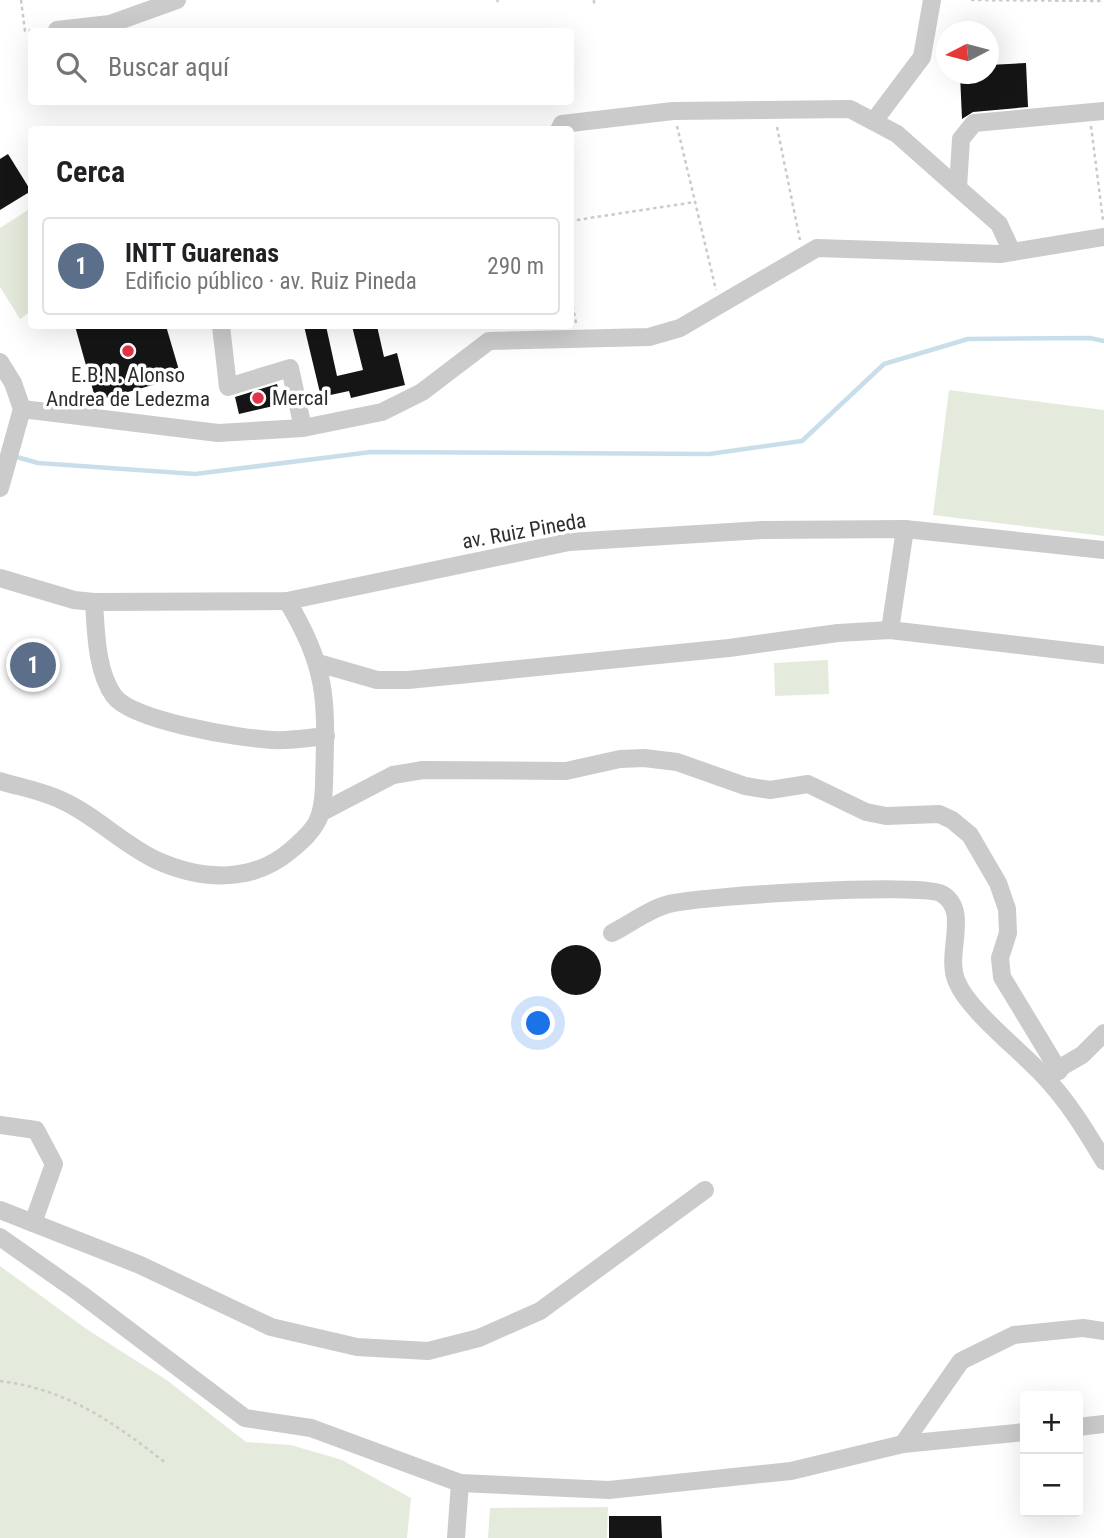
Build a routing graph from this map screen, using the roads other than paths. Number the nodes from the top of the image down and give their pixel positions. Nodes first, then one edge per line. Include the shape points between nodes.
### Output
1 (177, 0) edge
2 (932, 0) edge
3 (75, 28) edge
4 (1097, 112) edge
5 (874, 121) junction
6 (561, 126) edge
7 (958, 188) junction
8 (1104, 237) edge
9 (1012, 252) junction
10 (221, 329) edge
11 (0, 362) edge
12 (22, 409) junction
13 (303, 428) junction
14 (0, 488) edge
15 (905, 529) junction
16 (1104, 550) edge
17 (0, 578) edge
18 (287, 601) junction
19 (94, 602) junction
20 (890, 630) junction
21 (1104, 655) edge
22 (318, 663) junction
23 (326, 736) junction
24 (0, 781) edge
25 (324, 811) junction
26 (612, 933) dead end
27 (1104, 1033) edge
28 (1052, 1073) junction
29 (0, 1125) edge
30 (1104, 1161) edge
31 (705, 1189) dead end
32 (0, 1210) edge
33 (33, 1223) junction
34 (0, 1237) edge
35 (1104, 1331) edge
36 (1104, 1424) edge
37 (1083, 1426) edge
38 (1020, 1432) edge
39 (904, 1444) junction
40 (460, 1483) junction
41 (456, 1538) edge

1 - 3 street via 110,24
2 - 5 street via 922,57
4 - 7 street via 974,123 961,139
5 - 6 street via 850,109 773,108 673,111
5 - 7 street via 897,134
7 - 9 street via 999,224
8 - 9 street
9 - 13 street via 817,247 680,328 649,337 489,341 422,392 382,412
10 - 13 street via 228,387 290,368
11 - 12 street
12 - 13 street via 218,433
12 - 14 street
15 - 16 street, av. Ruiz Pineda
15 - 18 street, av. Ruiz Pineda via 762,530 569,542
15 - 20 street
17 - 19 street, av. Ruiz Pineda
18 - 19 street, av. Ruiz Pineda
18 - 22 street
19 - 23 street via 104,673 113,695 125,707 245,737 290,740
20 - 21 street
20 - 22 street via 408,680 377,680
22 - 23 street via 327,701
23 - 25 street
24 - 25 street via 61,799 155,859 190,871 238,877 261,871 282,858 314,828
25 - 28 street via 393,775 423,770 541,773 644,758 677,761 745,786 770,790 808,785 866,812 886,816 939,814 970,835 998,883 1007,909 1002,977
26 - 28 street via 668,904 925,888 955,905 951,954 959,988
27 - 28 street via 1082,1055
28 - 30 street
29 - 33 street via 36,1130 54,1164
31 - 33 street via 540,1311 479,1338 428,1351 357,1347 271,1327 140,1265
32 - 33 street
34 - 40 street via 244,1418 311,1428
35 - 39 street via 1083,1328 1014,1335 961,1361
36 - 37 street
38 - 39 street
39 - 40 street via 791,1471 609,1490
40 - 41 street

